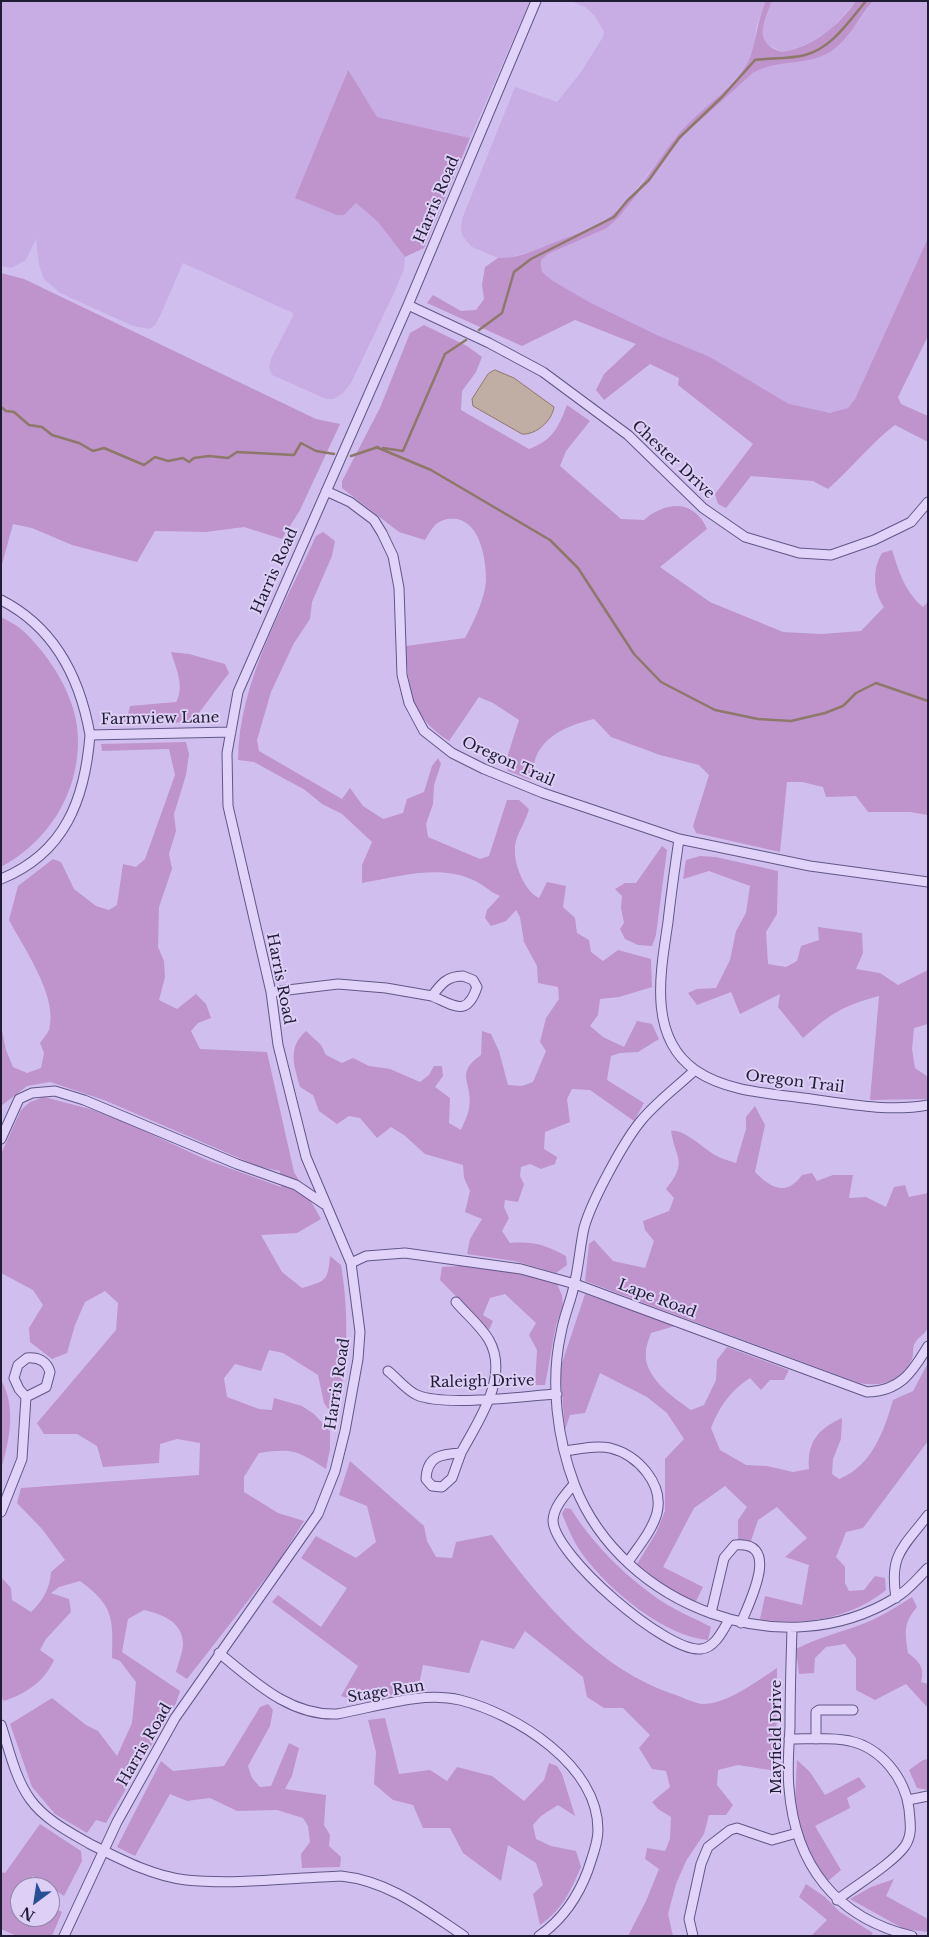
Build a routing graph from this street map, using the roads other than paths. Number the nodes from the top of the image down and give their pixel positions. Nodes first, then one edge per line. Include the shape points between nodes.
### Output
1 (536, 1) edge
2 (408, 305) junction
3 (326, 491) junction
4 (928, 502) edge
5 (1, 600) edge
6 (231, 732) junction
7 (90, 735) junction
8 (679, 839) junction
9 (1, 879) edge
10 (928, 882) edge
11 (270, 992) junction
12 (432, 996) junction
13 (694, 1070) junction
14 (928, 1106) edge
15 (1, 1139) edge
16 (325, 1204) junction
17 (351, 1263) junction
18 (575, 1284) junction
19 (456, 1302) dead end
20 (928, 1346) edge
21 (388, 1371) dead end
22 (557, 1394) junction
23 (26, 1397) junction
24 (489, 1399) junction
25 (565, 1451) junction
26 (461, 1453) junction
27 (574, 1484) junction
28 (1, 1512) edge
29 (928, 1515) edge
30 (628, 1562) junction
31 (928, 1568) edge
32 (896, 1598) junction
33 (711, 1613) junction
34 (729, 1620) junction
35 (741, 1623) junction
36 (792, 1629) junction
37 (219, 1653) junction
38 (853, 1710) dead end
39 (1, 1725) edge
40 (789, 1739) junction
41 (816, 1739) junction
42 (928, 1796) edge
43 (908, 1800) junction
44 (797, 1833) junction
45 (103, 1850) junction
46 (837, 1900) junction
47 (64, 1936) edge
48 (464, 1936) edge
49 (538, 1936) edge
50 (693, 1936) edge
51 (912, 1936) edge

1 - 2 street, Harris Road
2 - 3 street, Harris Road
2 - 4 street, Chester Drive via 543,372 628,435 703,508 745,537 799,553 831,555 874,540 911,522
3 - 6 street, Harris Road via 241,684
3 - 8 street, Oregon Trail via 350,502 374,520 393,556 399,588 402,675 409,703 424,731 452,752 484,769 543,793
5 - 7 street via 36,624 60,653 81,695
6 - 7 street, Farmview Lane
6 - 11 street, Harris Road via 227,753 228,806
7 - 9 street, Farmview Lane via 86,770 77,802 61,833 24,869
8 - 10 street, Oregon Trail via 810,866
8 - 13 street, Oregon Trail via 659,983 660,999 661,1014 670,1040
11 - 12 street via 338,984
11 - 16 street, Harris Road via 278,1045 306,1157
12 - 12 street via 461,1007 473,1000 477,987 473,980 457,976 442,983
13 - 14 street, Oregon Trail via 733,1088 767,1094 880,1106
13 - 18 street via 640,1122 605,1179 584,1227
15 - 16 street via 19,1099 32,1093 54,1091 84,1100 296,1186
16 - 17 street, Harris Road
17 - 18 street, Lape Road via 366,1256 405,1253 521,1269
17 - 37 street, Harris Road via 360,1332 358,1358 335,1471 318,1514
18 - 20 street, Lape Road via 867,1392 883,1392 905,1379
18 - 22 street via 561,1333 555,1372
19 - 24 street via 493,1349 496,1366
21 - 24 street, Raleigh Drive via 415,1394 430,1400
22 - 24 street, Raleigh Drive
22 - 25 street
23 - 23 street via 16,1384 15,1373 21,1361 35,1358 48,1368 50,1379 42,1390
23 - 28 street via 22,1459
24 - 26 street
25 - 27 street
25 - 30 street via 596,1447 614,1449 640,1466 654,1482 660,1498 654,1521
26 - 26 street via 452,1478 442,1487 432,1486 426,1479 431,1460 442,1454
27 - 30 street via 598,1528
27 - 34 street via 558,1505 554,1524 580,1565 616,1602 656,1631 699,1650 708,1648 717,1639
29 - 32 street via 895,1561
30 - 33 street via 661,1589
31 - 32 street
32 - 36 street via 859,1616
33 - 34 street
33 - 35 street via 724,1558 735,1545 743,1544 757,1553 761,1562
34 - 35 street
35 - 36 street
36 - 40 street, Mayfield Drive
37 - 45 street, Harris Road via 175,1718
37 - 49 street, Stage Run via 265,1690 300,1709 322,1715 425,1698 458,1700 493,1710 550,1745 593,1802 598,1831 596,1845 575,1898 549,1929
38 - 41 street via 816,1712
39 - 45 street via 30,1799 56,1823
40 - 41 street
40 - 44 street, Mayfield Drive via 789,1788
41 - 43 street via 850,1741 865,1746 893,1770
42 - 43 street
43 - 46 street via 911,1831 905,1846
44 - 46 street, Mayfield Drive via 814,1871
44 - 50 street via 772,1840 737,1828 708,1847 700,1864 689,1919
45 - 47 street, Harris Road
45 - 48 street via 143,1869 184,1880 360,1878 393,1890
46 - 51 street, Mayfield Drive via 870,1921

